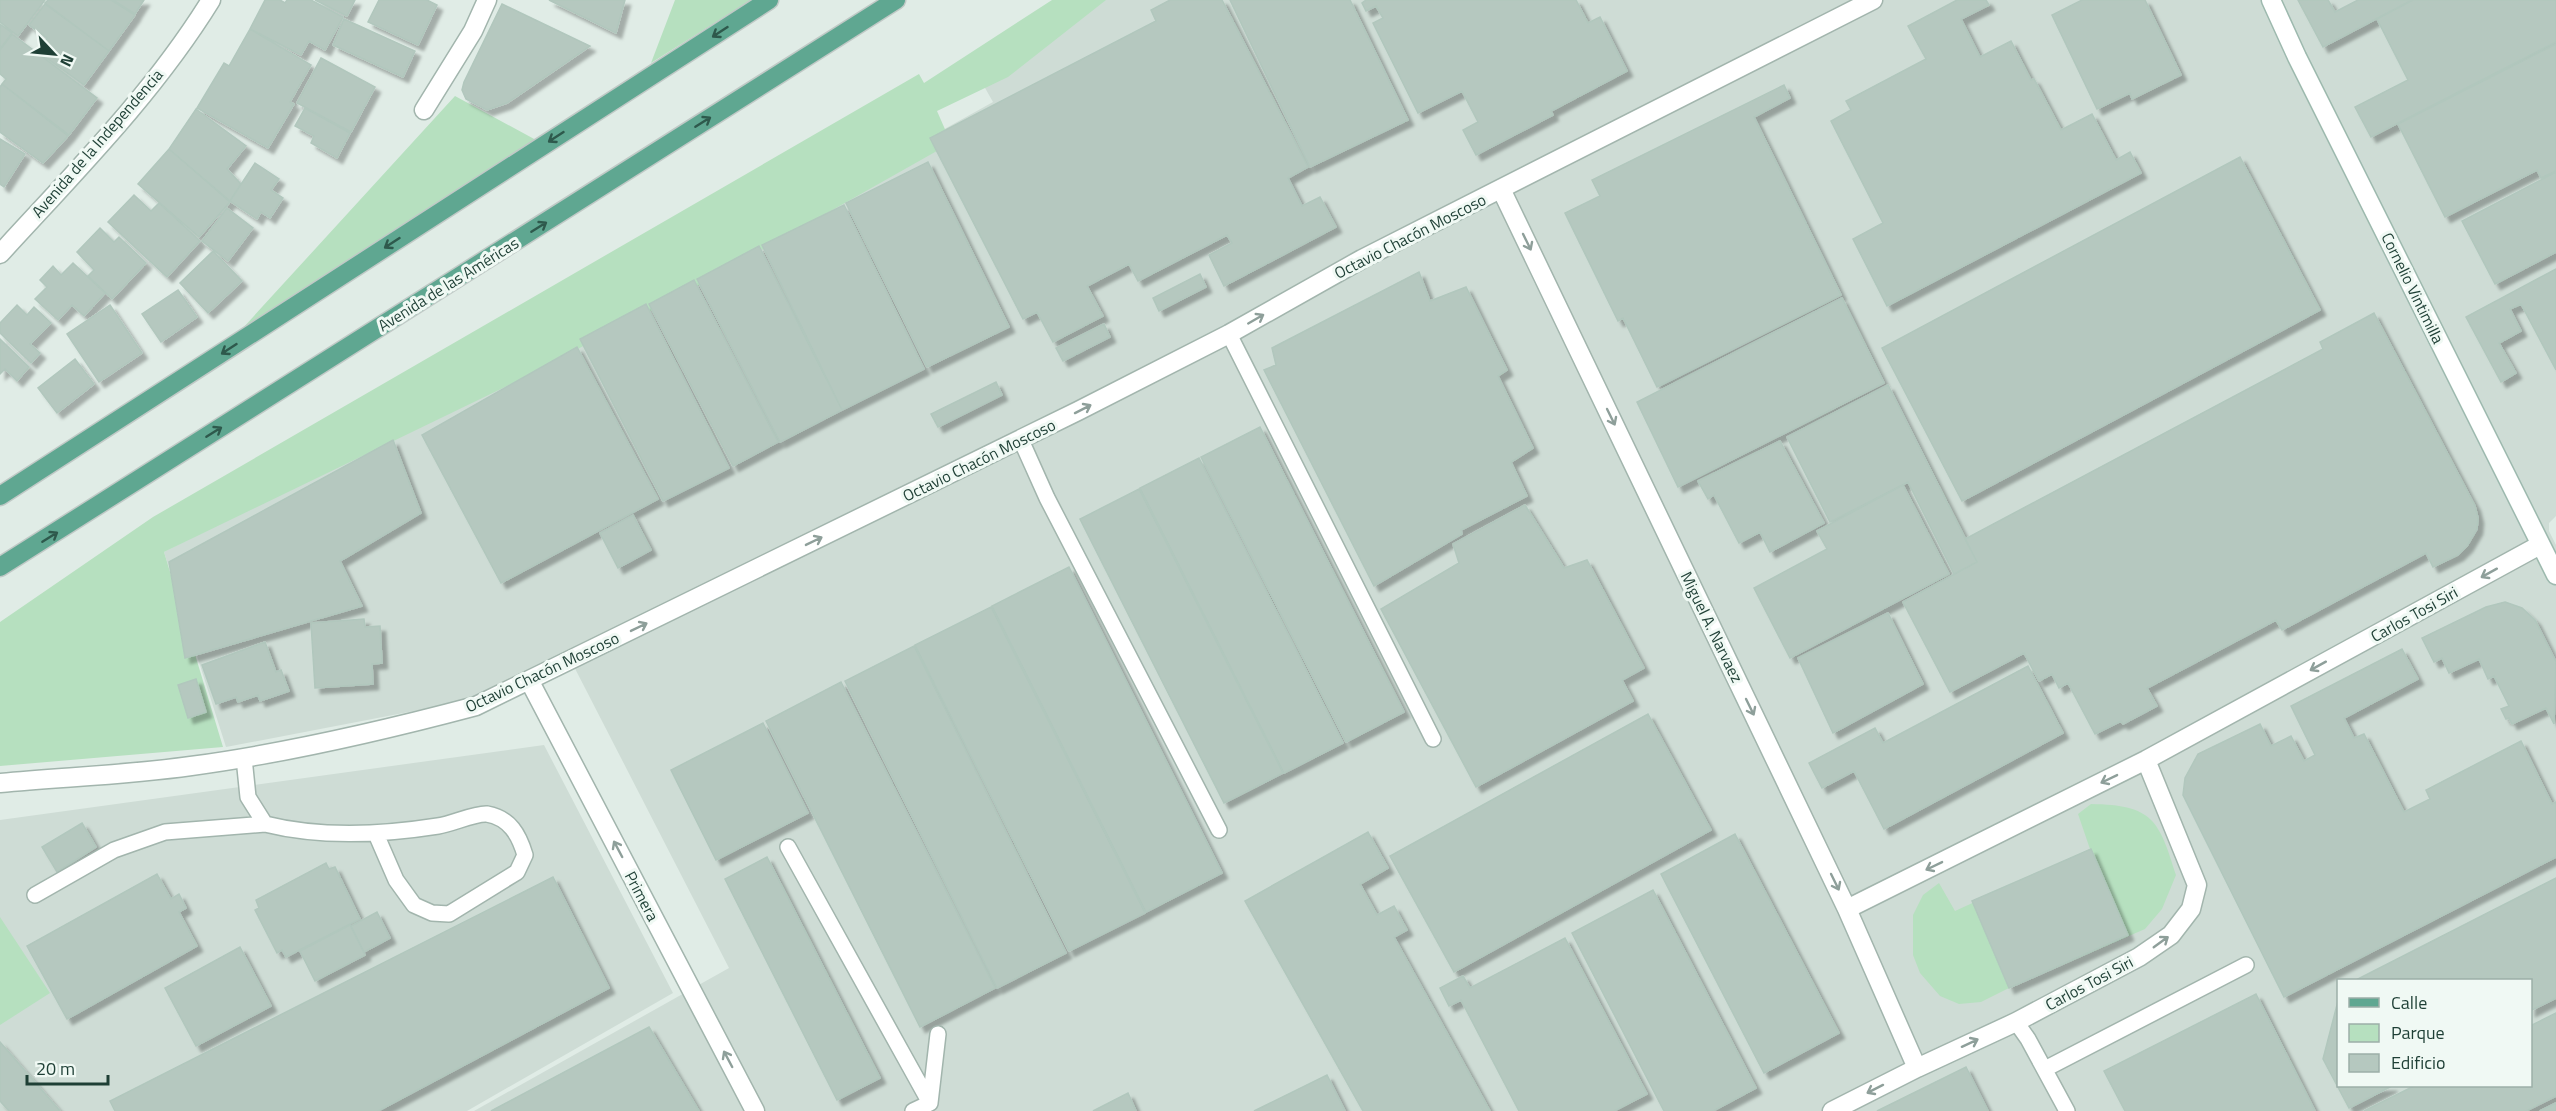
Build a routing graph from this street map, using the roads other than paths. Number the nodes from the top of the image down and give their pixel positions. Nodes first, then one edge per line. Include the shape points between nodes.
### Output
1 (211, 0) edge
2 (487, 0) edge
3 (769, 0) edge
4 (896, 0) edge
5 (1873, 0) edge
6 (2271, 0) edge
7 (424, 110) dead end
8 (1501, 189) junction
9 (0, 254) edge
10 (1229, 334) junction
11 (1021, 440) junction
12 (0, 496) edge
13 (2548, 541) edge
14 (0, 567) edge
15 (2556, 575) edge
16 (530, 680) junction
17 (1433, 739) dead end
18 (244, 758) junction
19 (2146, 760) junction
20 (0, 778) edge
21 (38, 779) junction
22 (0, 783) edge
23 (265, 824) junction
24 (1219, 830) dead end
25 (376, 834) junction
26 (788, 848) dead end
27 (35, 895) dead end
28 (1847, 909) junction
29 (2246, 965) dead end
30 (2016, 1022) junction
31 (938, 1034) dead end
32 (1917, 1068) junction
33 (2044, 1069) junction
34 (930, 1103) junction
35 (755, 1111) edge
36 (913, 1111) edge
37 (1832, 1111) edge
38 (2067, 1111) edge

1 - 9 street, Avenida de la Independencia via 192,31 128,113
2 - 7 street via 474,31
3 -> 12 main road
14 -> 4 main road, Avenida de las Américas
5 - 8 street, Octavio Chacón Moscoso
6 - 13 street, Cornelio Vintimilla via 2414,288
10 -> 8 street, Octavio Chacón Moscoso via 1362,259
8 -> 28 street, Miguel A. Narvaez
11 -> 10 street, Octavio Chacón Moscoso
10 - 17 lane
16 -> 11 street, Octavio Chacón Moscoso
11 - 24 lane via 1047,498
13 - 15 street, Cornelio Vintimilla
13 -> 19 street, Carlos Tosi Siri
16 - 18 street, Octavio Chacón Moscoso via 476,706 363,735
35 -> 16 street, Primera
18 - 21 street, Octavio Chacón Moscoso
18 - 23 lane via 248,797
19 -> 28 street, Carlos Tosi Siri
30 -> 19 street, Carlos Tosi Siri via 2139,957 2171,934 2191,909 2197,885
20 - 21 street, Octavio Chacón Moscoso
21 - 22 street, Octavio Chacón Moscoso
23 - 25 lane via 293,831
23 - 27 lane via 165,832 114,850
25 - 25 lane via 441,826 486,814 508,822 525,855 517,872 449,914 432,913 414,905 396,880
26 - 34 lane
28 - 32 street, Miguel A. Narvaez
29 - 33 lane
32 -> 30 street, Carlos Tosi Siri
30 - 33 lane
31 - 34 lane
32 -> 37 street, Carlos Tosi Siri
33 - 38 lane
34 - 36 lane

